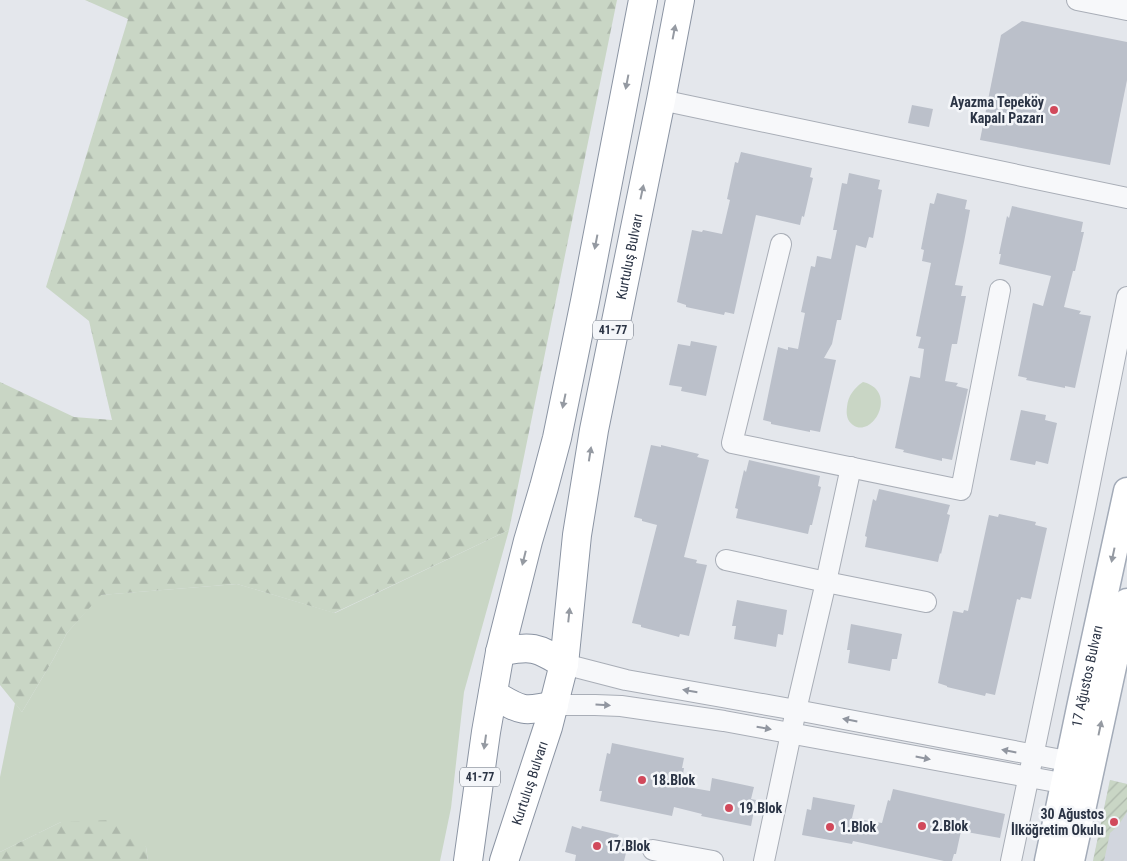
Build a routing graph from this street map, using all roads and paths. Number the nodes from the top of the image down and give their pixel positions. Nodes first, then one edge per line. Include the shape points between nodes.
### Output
1 (643, 0) edge
2 (680, 0) edge
3 (1077, 0) edge
4 (1127, 10) edge
5 (661, 100) junction
6 (1127, 198) edge
7 (781, 244) dead end
8 (1000, 290) dead end
9 (1127, 297) edge
10 (850, 467) junction
11 (1127, 491) edge
12 (726, 560) dead end
13 (826, 582) junction
14 (926, 602) dead end
15 (1127, 602) edge
16 (500, 652) junction
17 (564, 664) junction
18 (493, 694) junction
19 (554, 705) junction
20 (796, 710) junction
21 (792, 733) junction
22 (1033, 755) junction
23 (1078, 775) junction
24 (1028, 778) junction
25 (653, 850) dead end
26 (468, 861) edge
27 (504, 861) edge
28 (713, 861) edge
29 (764, 861) edge
30 (1011, 861) edge
31 (1048, 861) edge
32 (1071, 861) edge

1 -> 16 highway, 41-77 via 557,438
5 -> 2 highway, Kurtuluş Bulvarı / 41-77
3 - 4 street
5 - 6 street
17 -> 5 highway, Kurtuluş Bulvarı / 41-77 via 577,535 594,430
7 - 10 street via 732,443
8 - 10 street via 961,490
9 - 22 street
10 - 13 street
11 -> 23 main road, 17 Ağustos Bulvarı
12 - 13 street
13 - 14 street
13 - 20 street
23 -> 15 main road, 17 Ağustos Bulvarı
16 - 17 highway via 518,648 540,650
16 - 18 highway
17 - 19 highway
20 -> 17 street via 626,680
18 - 19 highway via 528,710
18 -> 26 highway, 41-77
19 -> 21 street via 621,706
19 - 27 highway, Kurtuluş Bulvarı
20 - 21 street
22 -> 20 street
21 -> 24 street
21 - 29 street
22 - 23 street
22 - 24 street
23 - 24 street
23 - 31 main road, 17 Ağustos Bulvarı
23 - 32 main road, 17 Ağustos Bulvarı
24 - 30 street
25 - 28 street

